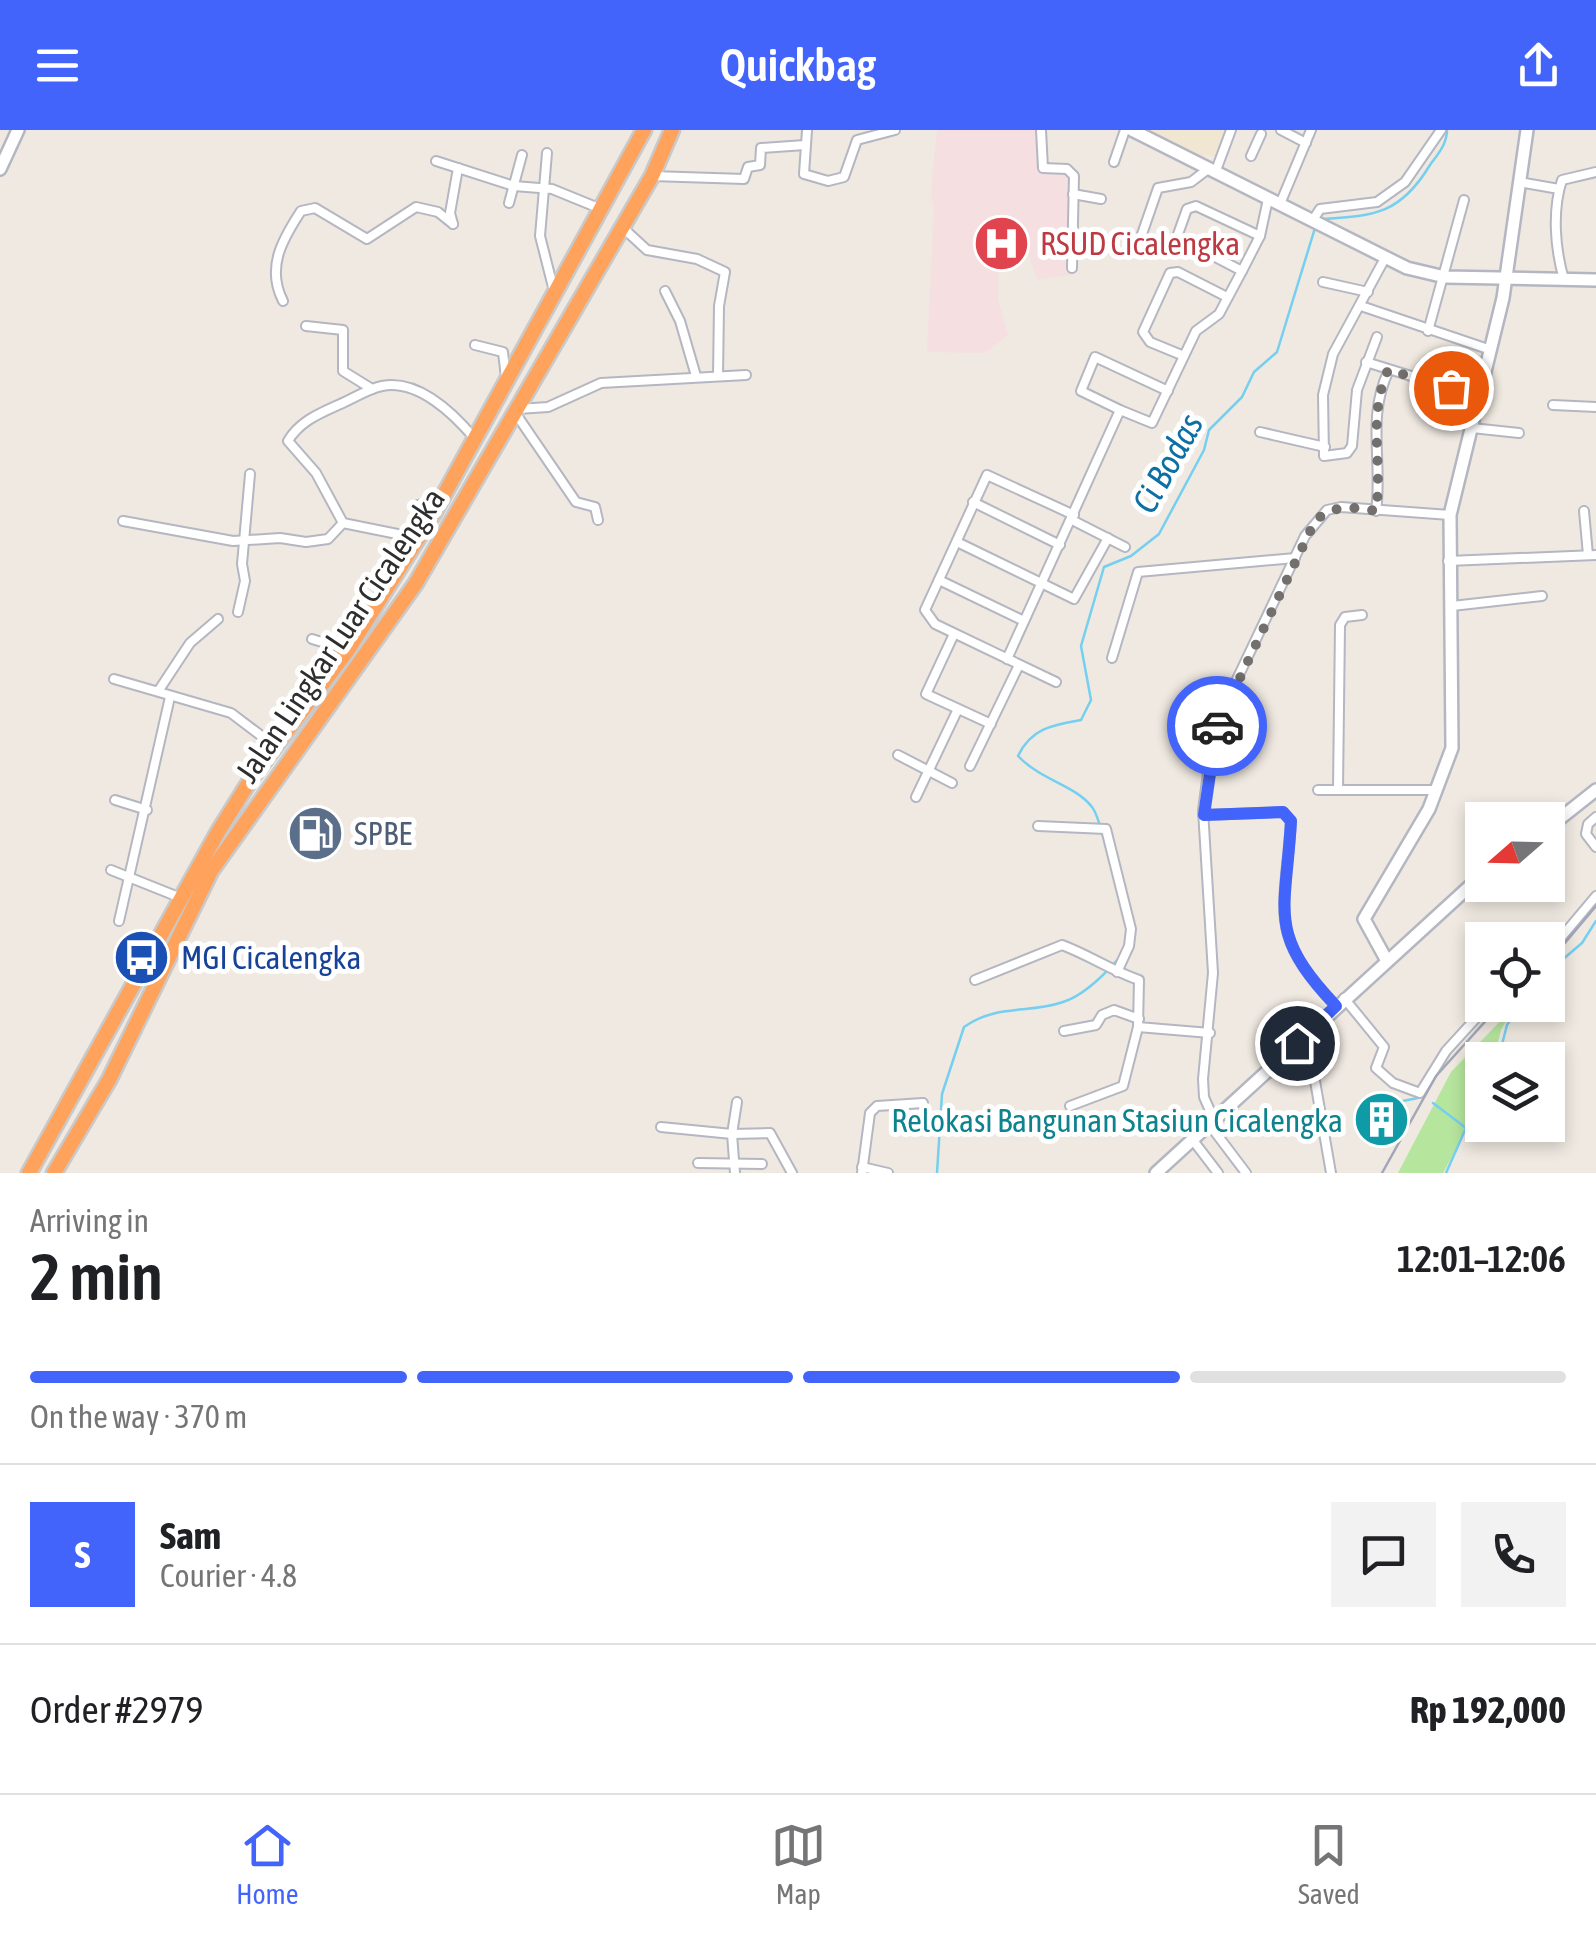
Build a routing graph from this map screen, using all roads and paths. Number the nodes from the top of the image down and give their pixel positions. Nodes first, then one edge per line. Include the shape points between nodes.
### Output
1 (18, 130) edge
2 (644, 130) edge
3 (672, 130) edge
4 (807, 130) edge
5 (896, 130) edge
6 (1041, 130) edge
7 (1128, 130) edge
8 (1231, 130) edge
9 (1281, 130) edge
10 (1311, 130) edge
11 (1440, 130) edge
12 (1527, 130) edge
13 (1259, 131) edge
14 (1306, 143) junction
15 (805, 145) junction
16 (547, 153) dead end
17 (522, 154) dead end
18 (1252, 156) dead end
19 (436, 161) dead end
20 (1114, 162) dead end
21 (458, 168) junction
22 (0, 169) edge
23 (1212, 171) junction
24 (1596, 172) edge
25 (652, 176) junction
26 (1518, 182) junction
27 (514, 186) junction
28 (543, 188) junction
29 (1559, 188) junction
30 (1073, 194) junction
31 (1102, 199) dead end
32 (1464, 200) dead end
33 (1274, 202) junction
34 (508, 203) dead end
35 (602, 208) junction
36 (1318, 222) junction
37 (622, 227) junction
38 (1260, 236) junction
39 (1140, 238) dead end
40 (1384, 260) junction
41 (1072, 268) dead end
42 (1242, 271) junction
43 (1445, 277) junction
44 (1504, 278) junction
45 (1564, 280) junction
46 (1596, 280) edge
47 (1324, 282) dead end
48 (665, 291) dead end
49 (1368, 292) junction
50 (555, 293) junction
51 (1227, 297) junction
52 (283, 301) dead end
53 (1361, 306) junction
54 (306, 326) dead end
55 (1428, 331) junction
56 (1377, 337) dead end
57 (475, 344) dead end
58 (1491, 350) junction
59 (1184, 356) junction
60 (1366, 362) junction
61 (1388, 370) junction
62 (746, 374) dead end
63 (696, 376) junction
64 (718, 376) junction
65 (507, 381) junction
66 (372, 389) junction
67 (1168, 391) junction
68 (1480, 397) junction
69 (1552, 405) dead end
70 (1596, 407) edge
71 (1120, 410) junction
72 (517, 412) junction
73 (1472, 428) junction
74 (1260, 432) dead end
75 (1519, 433) dead end
76 (475, 439) junction
77 (1325, 446) junction
78 (250, 474) dead end
79 (973, 502) junction
80 (440, 504) junction
81 (418, 505) dead end
82 (1584, 510) dead end
83 (1376, 511) junction
84 (1450, 515) junction
85 (1073, 517) junction
86 (598, 520) dead end
87 (123, 522) dead end
88 (344, 523) junction
89 (419, 538) junction
90 (1108, 538) junction
91 (244, 542) junction
92 (956, 542) junction
93 (1060, 545) junction
94 (1125, 547) dead end
95 (1592, 555) edge
96 (1295, 558) junction
97 (1448, 561) junction
98 (939, 580) junction
99 (1041, 585) junction
100 (1542, 596) dead end
101 (1452, 606) junction
102 (238, 612) dead end
103 (1362, 616) dead end
104 (218, 619) dead end
105 (1024, 621) junction
106 (954, 634) junction
107 (312, 639) dead end
108 (348, 650) junction
109 (1008, 658) junction
110 (1112, 658) dead end
111 (1019, 664) junction
112 (114, 679) dead end
113 (1056, 682) dead end
114 (159, 690) junction
115 (170, 698) junction
116 (958, 709) junction
117 (991, 724) junction
118 (276, 747) junction
119 (898, 755) dead end
120 (970, 766) dead end
121 (928, 770) junction
122 (952, 783) dead end
123 (1338, 789) junction
124 (1318, 790) dead end
125 (1436, 790) junction
126 (916, 797) dead end
127 (1593, 798) edge
128 (115, 800) dead end
129 (147, 810) junction
130 (1204, 815) junction
131 (1565, 817) edge
132 (1596, 817) edge
133 (1038, 826) dead end
134 (1596, 847) edge
135 (111, 870) dead end
136 (131, 879) junction
137 (1465, 891) edge
138 (1596, 896) edge
139 (181, 898) junction
140 (119, 920) dead end
141 (1565, 933) edge
142 (1388, 961) junction
143 (1116, 972) junction
144 (975, 980) dead end
145 (1340, 1002) junction
146 (1472, 1022) edge
147 (1139, 1023) junction
148 (1064, 1030) dead end
149 (1210, 1033) junction
150 (1307, 1034) junction
151 (1286, 1052) junction
152 (1308, 1062) junction
153 (738, 1102) dead end
154 (923, 1103) dead end
155 (1070, 1106) dead end
156 (1212, 1122) junction
157 (661, 1127) dead end
158 (732, 1134) junction
159 (1192, 1140) junction
160 (698, 1163) dead end
161 (762, 1164) dead end
162 (735, 1169) edge
163 (862, 1170) edge
164 (29, 1173) edge
165 (54, 1173) edge
166 (792, 1173) edge
167 (888, 1173) edge
168 (1156, 1173) edge
169 (1218, 1173) edge
170 (1246, 1173) edge
171 (1331, 1173) edge

1 - 22 street
2 - 35 highway, Jalan Lingkar Luar Cicalengka
3 - 25 highway, Jalan Lingkar Luar Cicalengka
4 - 15 street
5 - 15 street via 857,140 840,180 805,176
6 - 30 street via 1044,168 1073,172
7 - 20 street
7 - 23 street
8 - 23 street
9 - 14 street
10 - 14 street
11 - 36 street via 1405,182 1377,202 1320,209
12 - 26 street
13 - 18 street
14 - 33 street
15 - 25 street via 762,148 760,165 748,167 744,180
16 - 28 street
17 - 27 street
19 - 21 street
21 - 27 street
21 - 52 street via 453,224 416,207 366,238 314,208 300,211 273,274
23 - 33 street
23 - 39 street via 1158,188
24 - 29 street via 1562,180
25 - 37 highway, Jalan Lingkar Luar Cicalengka
26 - 29 street
26 - 44 street
27 - 28 street
27 - 34 street
28 - 35 street
28 - 50 street via 542,253
29 - 45 street via 1555,230
30 - 31 street
30 - 41 street
32 - 43 street
33 - 36 street
33 - 38 street
35 - 50 highway, Jalan Lingkar Luar Cicalengka
36 - 40 street
37 - 64 street via 647,250 697,258 725,272
37 - 72 highway, Jalan Lingkar Luar Cicalengka
38 - 42 street
38 - 42 street via 1196,206 1186,209 1177,237
40 - 43 street
40 - 49 street
42 - 51 street
43 - 44 street
43 - 55 street
44 - 45 street
44 - 58 street
45 - 46 street
47 - 49 street
48 - 63 street
49 - 53 street
50 - 65 highway, Jalan Lingkar Luar Cicalengka
51 - 59 street
51 - 59 street via 1170,273 1144,332 1150,342
53 - 55 street
53 - 77 street via 1332,354 1324,385
54 - 66 street via 343,330 342,371
55 - 58 street
56 - 60 street
57 - 65 street via 503,352
58 - 68 street
59 - 67 street
60 - 61 street
60 - 77 street via 1350,450 1324,456
61 - 68 street
61 - 83 street via 1375,410
62 - 64 street
63 - 64 street
63 - 72 street via 601,384 548,408
65 - 76 highway, Jalan Lingkar Luar Cicalengka
66 - 76 street via 396,386 426,396
66 - 88 street via 310,418 288,439
67 - 71 street via 1150,424
67 - 71 street via 1095,357 1079,388
68 - 73 street
69 - 70 street
71 - 85 street
72 - 86 street via 576,502 596,507
72 - 165 highway, Jalan Lingkar Luar Cicalengka via 416,583 211,871 109,1080
73 - 75 street
73 - 84 street
74 - 77 street
76 - 80 highway, Jalan Lingkar Luar Cicalengka
78 - 91 street
79 - 85 street via 991,475
79 - 92 street
79 - 93 street
80 - 81 street
80 - 89 highway, Jalan Lingkar Luar Cicalengka
82 - 95 street
83 - 84 street
83 - 96 street via 1327,510
84 - 97 street
85 - 90 street
85 - 93 street
87 - 91 street
88 - 89 street
88 - 91 street via 328,538
89 - 108 highway, Jalan Lingkar Luar Cicalengka
90 - 94 street
90 - 99 street via 1077,598
91 - 102 street
92 - 98 street
92 - 99 street
93 - 99 street
95 - 97 street
96 - 110 street via 1138,572
96 - 130 street via 1219,717
97 - 101 street
98 - 105 street
98 - 106 street via 926,616
99 - 105 street
100 - 101 street
101 - 125 street via 1454,727
103 - 123 street via 1345,617 1340,625
104 - 114 street via 190,644
105 - 109 street
106 - 109 street
106 - 116 street via 926,694
107 - 108 street
108 - 118 highway, Jalan Lingkar Luar Cicalengka
109 - 111 street
111 - 113 street
111 - 117 street
112 - 114 street
114 - 115 street
115 - 118 street via 231,713
115 - 129 street
116 - 117 street
116 - 121 street
117 - 120 street
118 - 139 highway, Jalan Lingkar Luar Cicalengka
119 - 121 street
121 - 122 street
121 - 126 street
123 - 124 street
123 - 125 street
125 - 142 street via 1364,919
127 - 131 street
128 - 129 street
129 - 136 street
130 - 145 street via 1283,812 1291,821 1281,919 1304,972
130 - 149 street
132 - 134 street via 1586,834
133 - 143 street via 1102,830 1130,920 1129,946
135 - 136 street
136 - 139 street
136 - 140 street
137 - 142 street
138 - 141 street
139 - 164 highway, Jalan Lingkar Luar Cicalengka
142 - 145 street
143 - 144 street via 1062,944
143 - 147 street via 1139,980
145 - 146 street via 1384,1047 1376,1068 1393,1084 1420,1093
145 - 150 street
147 - 148 street via 1114,1010 1096,1025
147 - 149 street
147 - 155 street via 1123,1086
149 - 156 street via 1203,1078
150 - 151 street
150 - 152 street
151 - 152 street
151 - 156 street
152 - 171 street via 1326,1120
153 - 158 street
154 - 163 street via 870,1112
156 - 159 street
156 - 170 street
157 - 158 street
158 - 162 street
158 - 166 street via 770,1133
159 - 168 street
159 - 169 street
160 - 162 street
161 - 162 street
163 - 167 street

